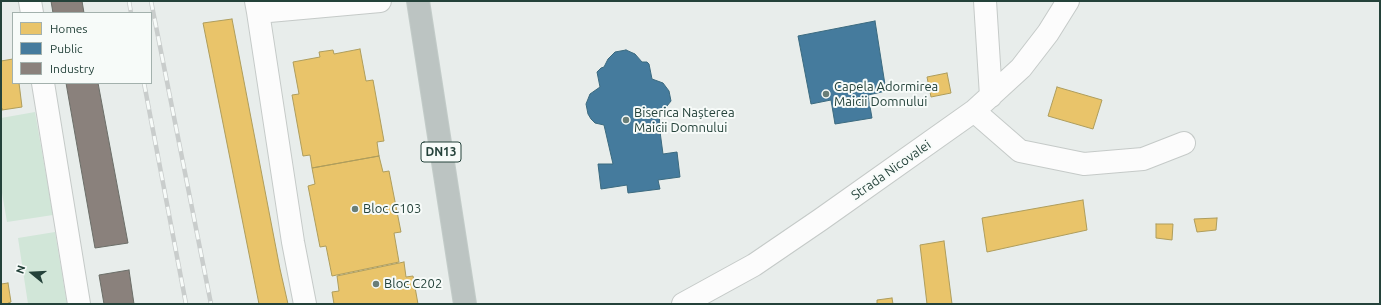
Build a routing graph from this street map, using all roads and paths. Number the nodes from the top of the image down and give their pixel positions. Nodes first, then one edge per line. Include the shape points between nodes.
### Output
1 (30, 1) edge
2 (380, 1) edge
3 (418, 1) edge
4 (985, 1) edge
5 (1068, 1) edge
6 (257, 6) edge
7 (32, 12) edge
8 (44, 84) edge
9 (991, 96) junction
10 (974, 111) junction
11 (1184, 143) dead end
12 (79, 304) edge
13 (305, 304) edge
14 (465, 304) edge
15 (682, 304) edge

1 - 7 street
2 - 6 street
3 - 14 highway, DN13
4 - 9 street
5 - 9 street, Strada Nicovalei via 1048,33 1021,68
6 - 13 street
8 - 12 street
9 - 10 street, Strada Nicovalei
10 - 11 street via 1020,150 1084,164 1143,160
10 - 15 street, Strada Nicovalei via 754,265

